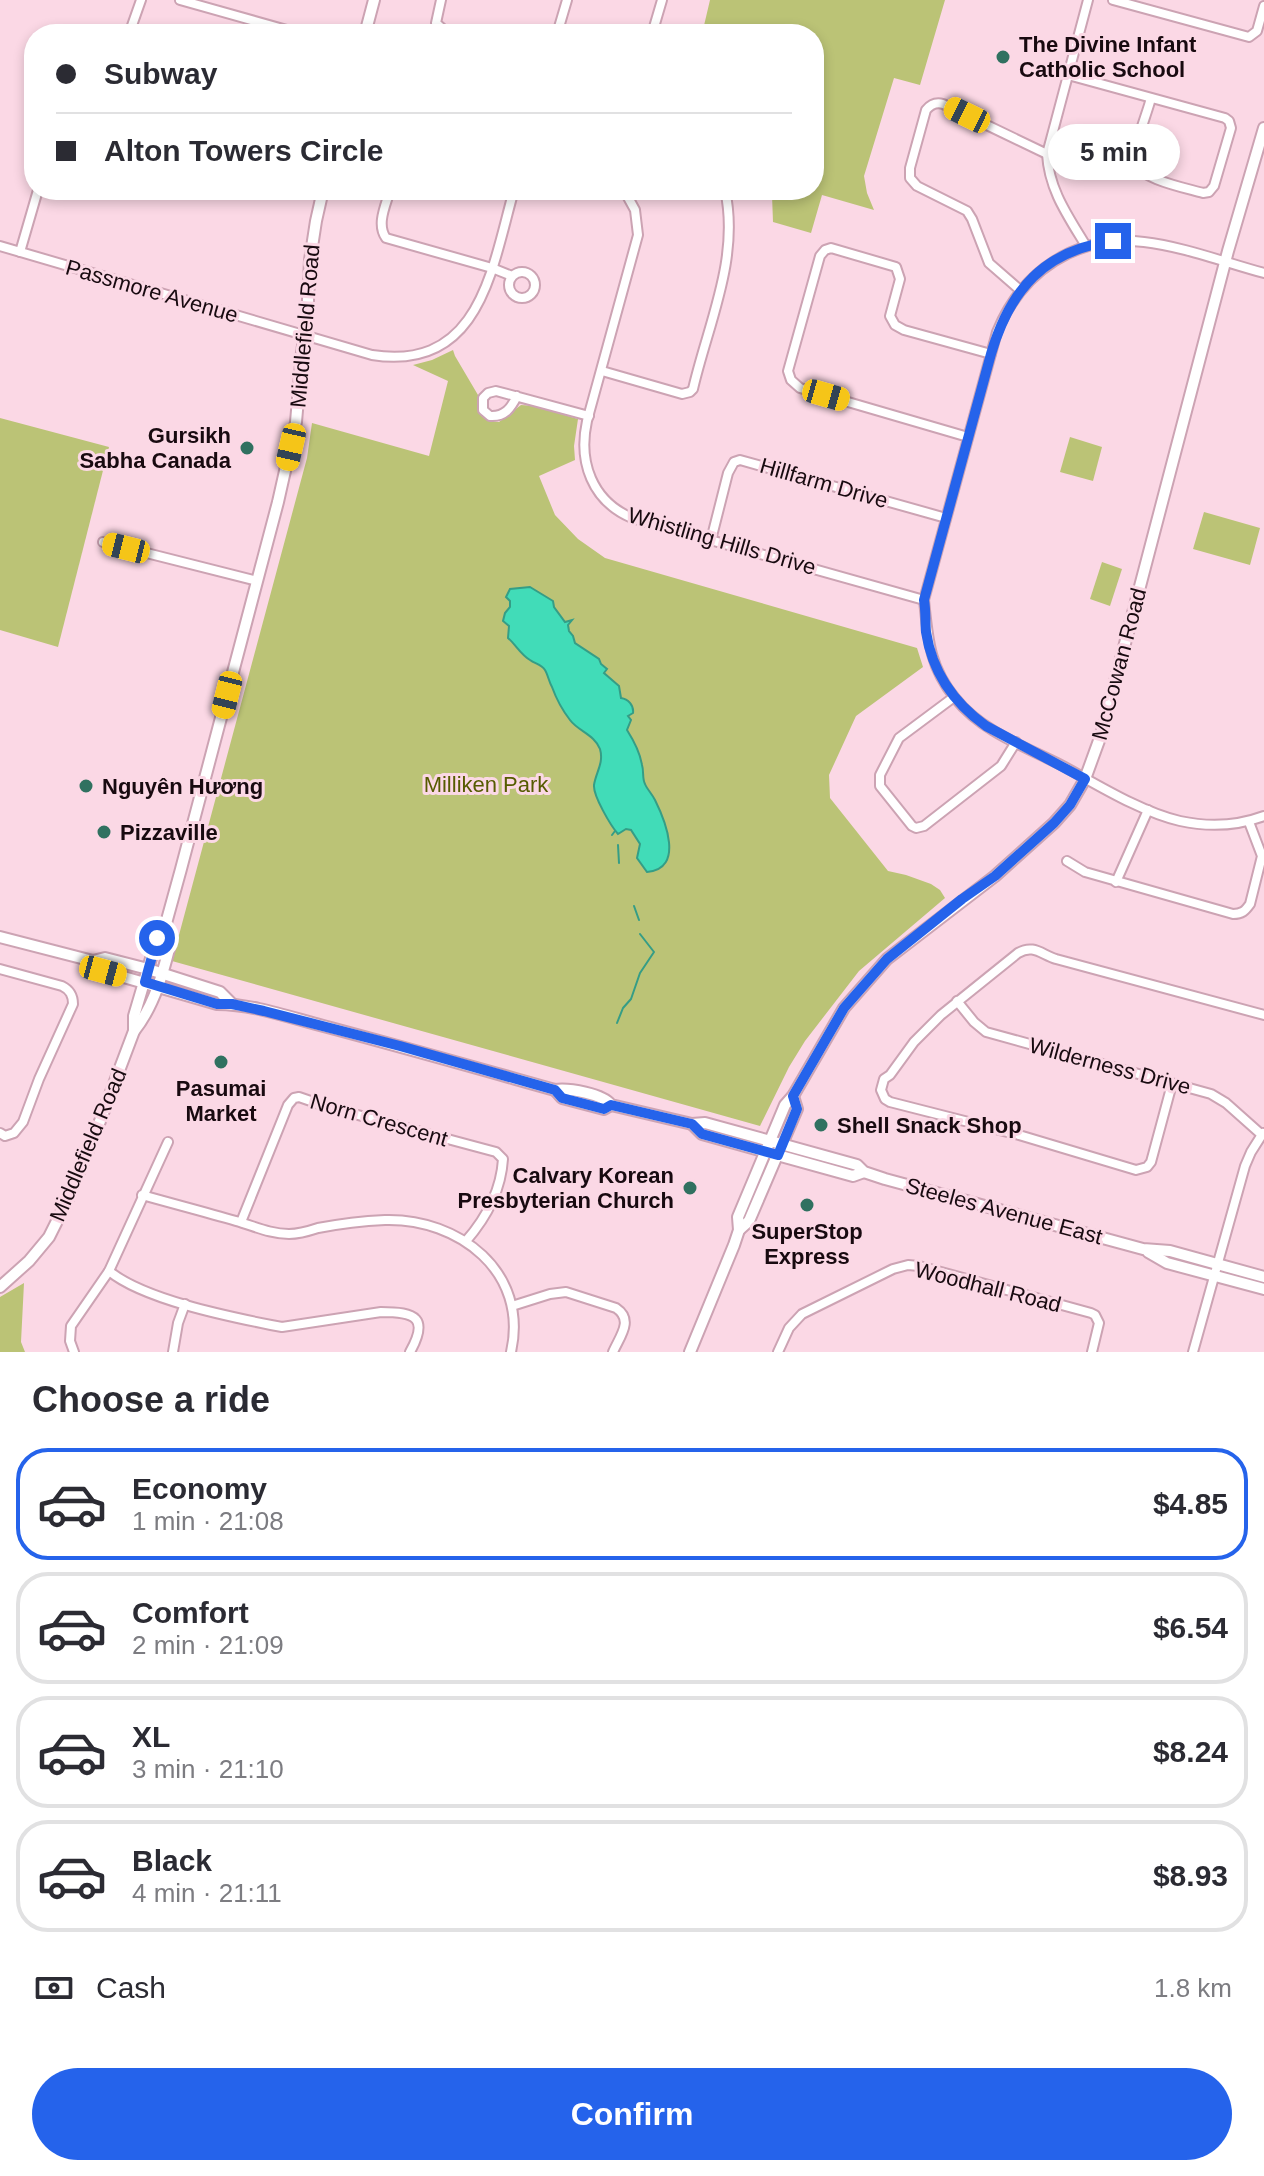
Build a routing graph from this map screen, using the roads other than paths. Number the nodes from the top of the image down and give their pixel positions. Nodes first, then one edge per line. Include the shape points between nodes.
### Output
1 (141, 0) edge
2 (180, 0) edge
3 (374, 0) edge
4 (441, 0) edge
5 (567, 0) edge
6 (662, 0) edge
7 (1088, 0) edge
8 (1113, 0) edge
9 (1264, 6) edge
10 (133, 24) edge
11 (265, 24) edge
12 (368, 24) edge
13 (437, 24) edge
14 (560, 24) edge
15 (655, 24) edge
16 (1068, 75) junction
17 (1151, 98) junction
18 (1264, 128) edge
19 (1047, 154) junction
20 (35, 200) edge
21 (321, 200) edge
22 (387, 200) edge
23 (511, 200) edge
24 (630, 200) edge
25 (727, 200) edge
26 (0, 246) edge
27 (1086, 246) junction
28 (20, 252) junction
29 (1225, 263) junction
30 (492, 268) junction
31 (1264, 273) edge
32 (512, 276) dead end
33 (1020, 290) junction
34 (305, 335) junction
35 (991, 354) junction
36 (602, 371) junction
37 (517, 396) dead end
38 (589, 416) junction
39 (968, 437) junction
40 (946, 518) junction
41 (711, 540) junction
42 (103, 542) dead end
43 (257, 581) junction
44 (924, 600) junction
45 (954, 697) junction
46 (1016, 742) junction
47 (1085, 779) junction
48 (1148, 810) junction
49 (1264, 816) edge
50 (1249, 822) junction
51 (1067, 861) dead end
52 (1116, 882) junction
53 (165, 927) junction
54 (0, 937) edge
55 (93, 961) junction
56 (0, 969) edge
57 (148, 969) junction
58 (162, 974) junction
59 (145, 982) junction
60 (158, 986) junction
61 (957, 1001) junction
62 (232, 1004) junction
63 (1264, 1015) edge
64 (134, 1031) junction
65 (1172, 1084) junction
66 (0, 1133) edge
67 (1263, 1134) edge
68 (168, 1142) dead end
69 (774, 1148) junction
70 (142, 1195) junction
71 (241, 1222) junction
72 (466, 1241) junction
73 (1143, 1249) junction
74 (1218, 1264) junction
75 (109, 1271) junction
76 (1215, 1276) junction
77 (1264, 1277) edge
78 (0, 1287) edge
79 (1264, 1289) edge
80 (185, 1304) junction
81 (512, 1306) junction
82 (74, 1352) edge
83 (173, 1352) edge
84 (410, 1352) edge
85 (511, 1352) edge
86 (613, 1352) edge
87 (690, 1352) edge
88 (778, 1352) edge
89 (1092, 1352) edge
90 (1193, 1352) edge

1 - 10 street
2 - 11 street
3 - 12 main road
4 - 13 street
5 - 14 street
6 - 15 street
7 - 16 street
8 - 9 street via 1249,37 1257,31
16 - 17 street
16 - 19 street
17 - 17 street via 1134,156 1136,166 1143,175 1209,192 1231,123
18 - 29 main road, McCowan Road
19 - 27 street via 1054,192
19 - 33 street via 937,103 926,110 910,168 917,186 967,211 989,263
20 - 28 street
21 - 34 main road, Middlefield Road
22 - 30 street via 380,225 386,238
23 - 30 street, Passmore Avenue
24 - 36 street, Whistling Hills Drive via 638,235
25 - 36 street via 729,248 693,389 682,394
26 - 28 street, Passmore Avenue
27 - 29 street via 1140,241
27 - 33 street via 1045,267
28 - 34 street, Passmore Avenue
29 - 31 street
29 - 47 main road, McCowan Road
30 - 32 street
30 - 34 street, Passmore Avenue via 471,318 451,338 421,354 372,355
33 - 35 street
34 - 43 main road, Middlefield Road via 296,422
35 - 39 street
35 - 39 street via 895,325 890,316 900,279 896,267 831,248 820,256 788,371 793,383
36 - 38 street, Whistling Hills Drive
37 - 38 street
38 - 41 street, Whistling Hills Drive via 585,463 607,502 632,518
39 - 40 street
40 - 41 street, Hillfarm Drive via 740,460 728,473
40 - 44 street
41 - 44 street, Whistling Hills Drive
42 - 43 street
43 - 53 main road, Middlefield Road
44 - 45 street via 931,651
45 - 46 street via 973,717
45 - 46 street via 899,738 879,778 912,826 924,826 998,769
46 - 47 street
47 - 48 street
47 - 69 main road, McCowan Road via 1054,823 887,959 844,1008 793,1096 797,1109
48 - 50 street via 1190,823
48 - 52 street
49 - 50 street
50 - 52 street via 1262,856 1250,904 1243,912 1233,914
51 - 52 street
53 - 57 main road, Middlefield Road
53 - 58 main road, Middlefield Road via 172,937
54 - 55 main road, Steeles Avenue East
55 - 57 main road, Steeles Avenue East via 105,958
55 - 59 main road, Steeles Avenue East via 103,971
56 - 66 street via 62,986 73,998 23,1122 14,1133
57 - 58 main road, Steeles Avenue East
57 - 59 main road, Middlefield Road
58 - 60 main road, Middlefield Road
58 - 62 main road, Steeles Avenue East via 220,992
59 - 60 main road, Steeles Avenue East
59 - 64 main road, Middlefield Road
60 - 62 main road, Steeles Avenue East
60 - 64 main road, Middlefield Road
61 - 63 street via 1028,948
61 - 65 street, Wilderness Drive via 986,1032
61 - 65 street via 884,1079 885,1099 1136,1170 1151,1162
62 - 69 main road, Steeles Avenue East via 555,1090 607,1099 611,1105 692,1124 702,1134
64 - 78 main road, Middlefield Road via 49,1237
65 - 67 street, Wilderness Drive via 1219,1098
67 - 74 street via 1245,1166
68 - 70 street
69 - 73 main road, Steeles Avenue East via 857,1165 864,1172
69 - 87 main road, McCowan Road via 749,1221 739,1230
70 - 71 street
70 - 75 street
71 - 72 street via 287,1234 397,1220
71 - 72 street, Norn Crescent via 288,1105 299,1097 496,1152 503,1159 497,1192
72 - 81 street via 497,1270
73 - 74 main road, Steeles Avenue East
73 - 76 main road, Steeles Avenue East via 1167,1263
74 - 76 street
74 - 77 main road, Steeles Avenue East
75 - 80 street via 133,1286
75 - 82 street via 71,1326
76 - 79 main road, Steeles Avenue East
76 - 90 street
80 - 83 street
80 - 84 street via 282,1327 398,1312 416,1319 421,1330
81 - 85 street
81 - 86 street via 566,1292 616,1308 626,1319
88 - 89 street, Woodhall Road via 802,1314 893,1269 914,1265 1091,1313 1099,1323

